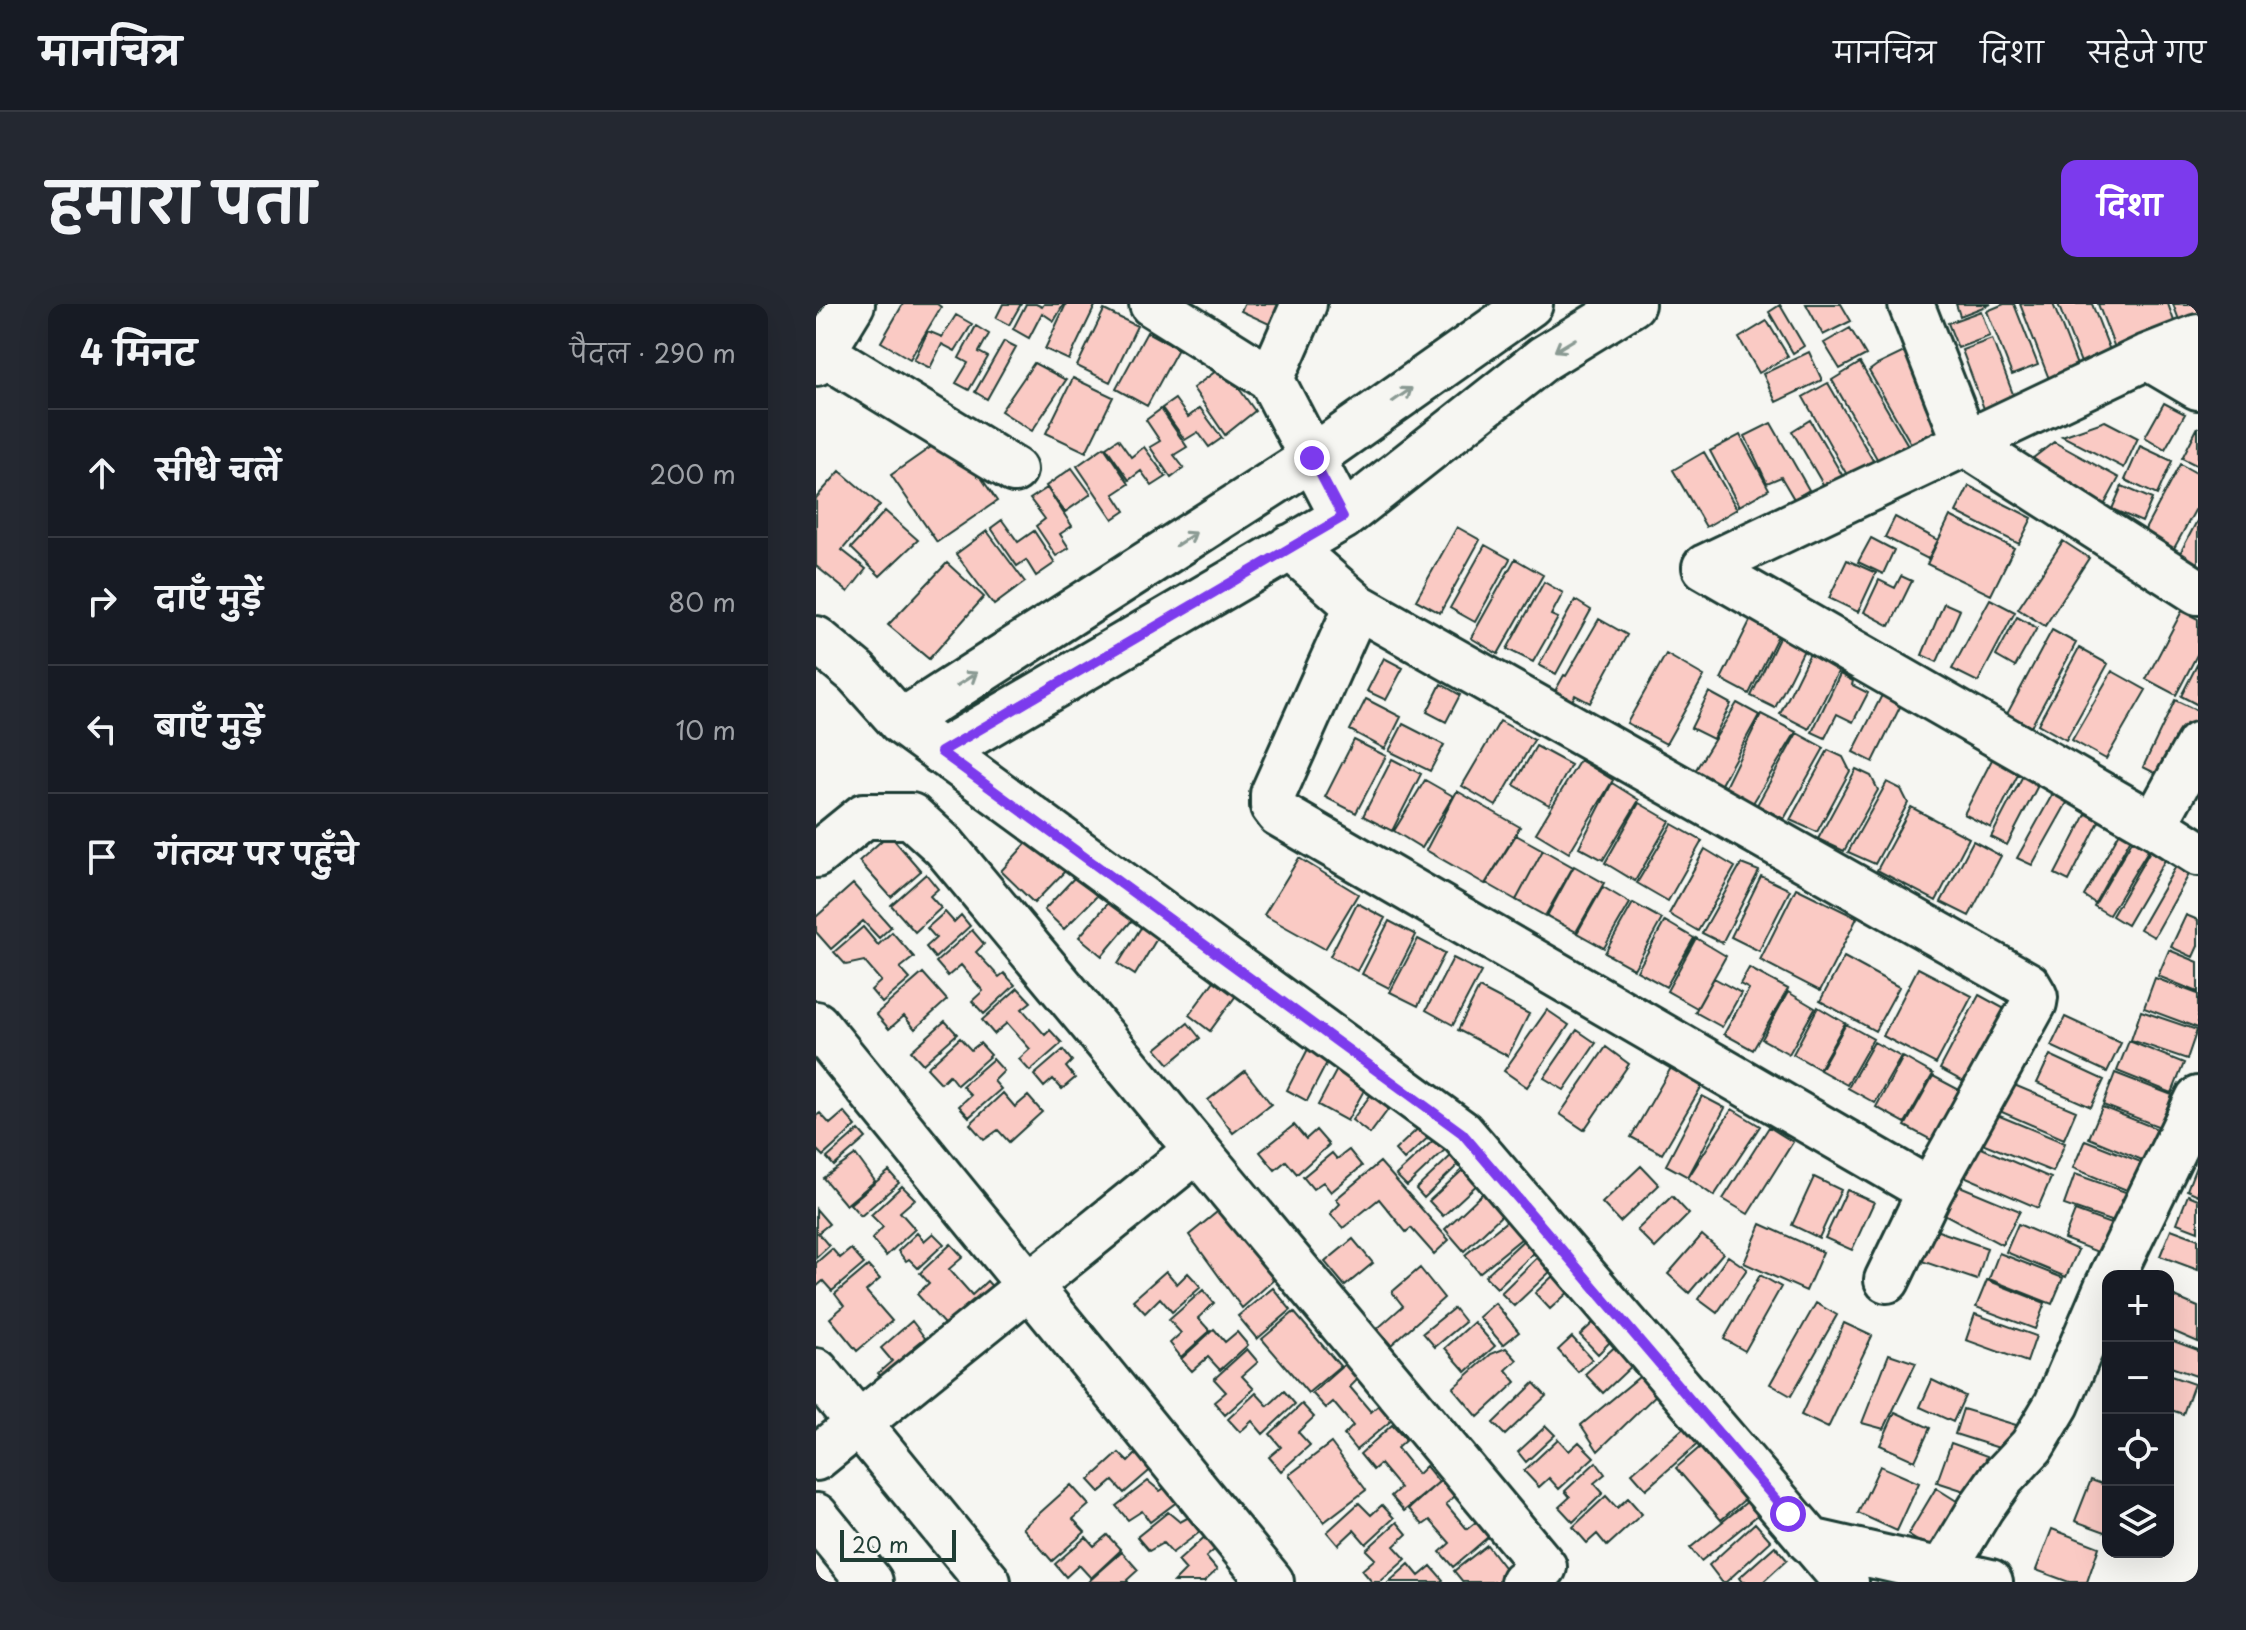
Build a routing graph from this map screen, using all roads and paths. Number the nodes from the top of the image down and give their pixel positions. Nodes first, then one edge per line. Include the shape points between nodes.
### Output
1 (852, 304) edge
2 (1152, 304) edge
3 (1304, 304) edge
4 (1530, 304) edge
5 (1632, 304) edge
6 (1911, 304) edge
7 (2198, 337) edge
8 (2147, 357) junction
9 (819, 358) edge
10 (1271, 379) junction
11 (2198, 387) edge
12 (1966, 444) junction
13 (1312, 458) junction
14 (1014, 470) dead end
15 (1343, 517) junction
16 (1290, 547) junction
17 (2198, 592) edge
18 (1357, 606) junction
19 (816, 639) edge
20 (901, 722) junction
21 (2198, 745) edge
22 (941, 752) junction
23 (2154, 825) junction
24 (2198, 853) edge
25 (816, 855) edge
26 (816, 1024) edge
27 (2198, 1099) edge
28 (1197, 1150) junction
29 (1930, 1191) junction
30 (2115, 1270) edge
31 (1887, 1280) dead end
32 (1029, 1285) junction
33 (2102, 1299) edge
34 (816, 1371) edge
35 (859, 1423) junction
36 (816, 1458) edge
37 (818, 1523) edge
38 (1810, 1541) junction
39 (1943, 1571) junction
40 (870, 1582) edge
41 (988, 1582) edge
42 (1271, 1582) edge
43 (1523, 1582) edge
44 (1846, 1582) edge
45 (1990, 1582) edge

1 - 9 street
2 - 10 street
3 - 10 street
13 -> 4 street
5 -> 15 street via 1544,358
6 - 12 street
7 - 8 street
8 - 11 street
8 - 12 street
9 - 14 street
10 - 13 street
12 - 17 street
12 - 23 street via 1705,567
13 - 15 street
20 -> 13 street
15 - 16 street
16 - 18 street
16 - 22 street
18 - 29 street via 1273,794 1279,814
18 - 29 street via 2028,985 2034,1003
19 - 20 street via 857,673
20 - 22 street
21 - 23 street
22 - 38 street via 1462,1133
23 - 24 street
25 - 28 street via 864,816 911,816 944,846
26 - 32 street
27 - 30 street
28 - 32 street
28 - 43 street via 1544,1567
29 - 31 street
32 - 35 street
32 - 42 street
33 - 39 street via 2057,1404 2032,1446 1988,1497
34 - 35 street
35 - 36 street
35 - 41 street
37 - 40 street
38 - 39 street
38 - 44 street
39 - 45 street

